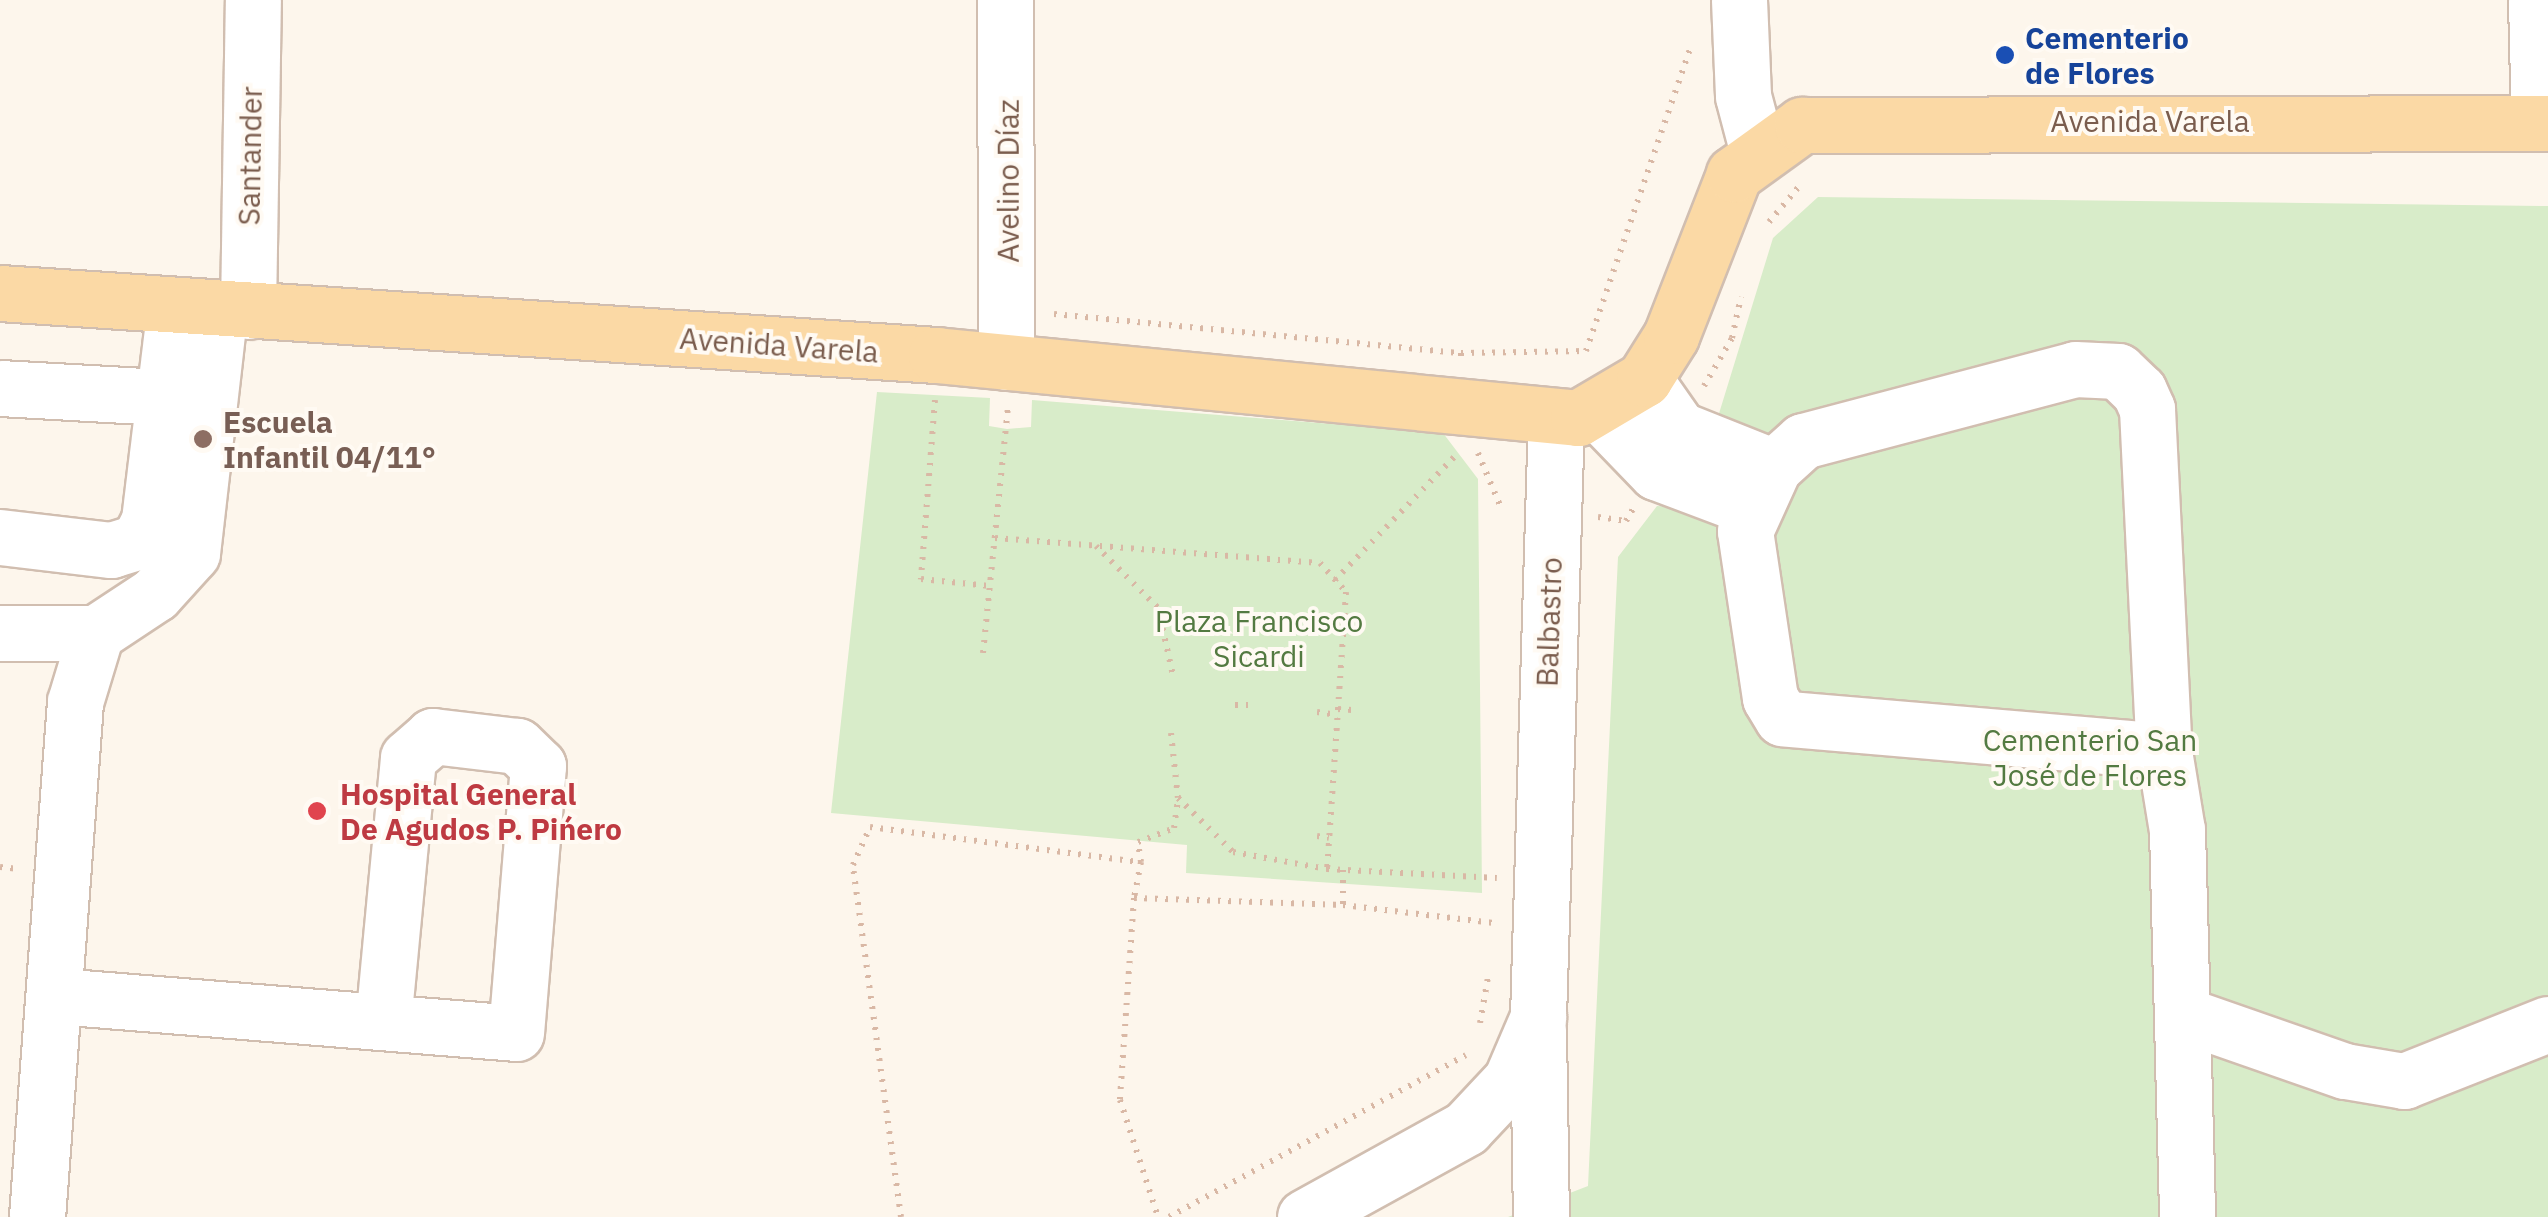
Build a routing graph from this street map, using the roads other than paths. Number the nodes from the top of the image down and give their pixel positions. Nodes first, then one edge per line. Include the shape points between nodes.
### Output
1 (252, 0) edge
2 (1006, 0) edge
3 (1739, 0) edge
4 (2536, 0) edge
5 (2544, 123) edge
6 (1758, 149) junction
7 (0, 293) edge
8 (215, 308) junction
9 (1006, 362) junction
10 (1644, 380) junction
11 (0, 388) edge
12 (189, 399) junction
13 (1577, 416) junction
14 (1764, 488) junction
15 (0, 537) edge
16 (0, 632) edge
17 (96, 633) junction
18 (2164, 751) junction
19 (57, 996) junction
20 (2184, 1015) junction
21 (1538, 1017) junction
22 (383, 1022) junction
23 (2548, 1024) edge
24 (37, 1217) edge
25 (1305, 1217) edge
26 (1540, 1217) edge
27 (2187, 1217) edge

1 - 8 street, Santander
2 - 9 street, Avelino Díaz
3 - 6 street via 1743,96
4 - 5 street
5 - 6 main road, Avenida Varela via 1802,125
6 - 10 main road via 1718,204 1671,336
7 - 8 main road, Avenida Varela
8 - 9 main road, Avenida Varela
8 - 12 street, Santander
9 - 13 main road, Avenida Varela
10 - 13 main road
10 - 14 street via 1679,429
11 - 12 street
12 - 15 street via 138,542 111,550
12 - 17 street via 192,553 155,594
13 - 14 street via 1656,472
13 - 21 street, Balbastro
14 - 18 street via 1745,531 1770,698 1782,718
14 - 18 street via 1819,436 2075,369 2118,371 2148,409
16 - 17 street
17 - 19 street via 75,702
18 - 20 street
19 - 22 street
19 - 24 street
20 - 23 street via 2344,1071 2404,1080
20 - 27 street
21 - 25 street, Balbastro via 1511,1080 1466,1128
21 - 26 street
22 - 22 street via 408,758 433,736 517,746 538,766 516,1033

